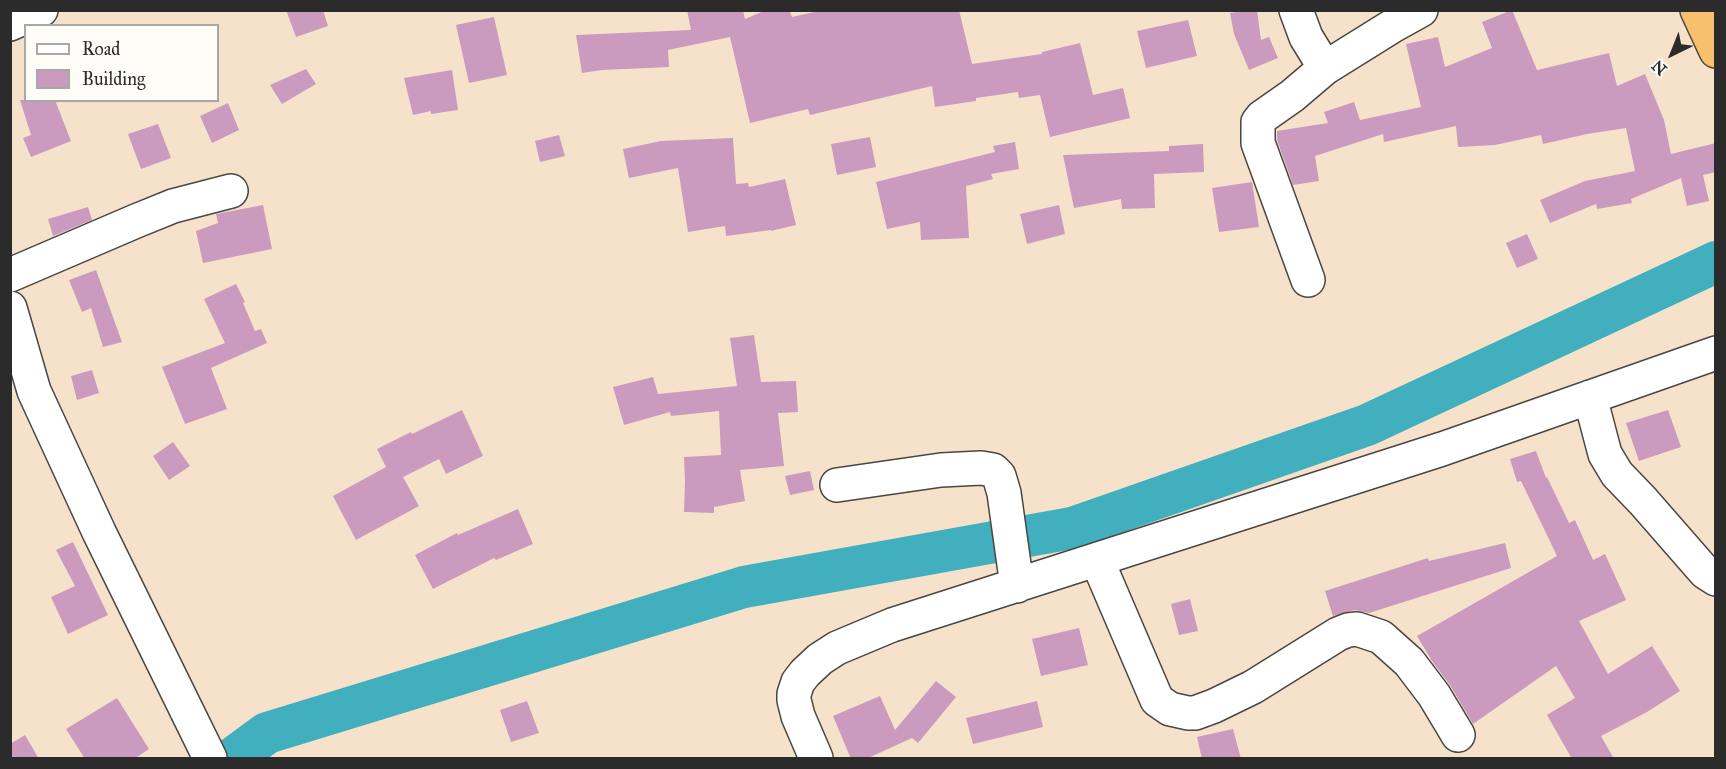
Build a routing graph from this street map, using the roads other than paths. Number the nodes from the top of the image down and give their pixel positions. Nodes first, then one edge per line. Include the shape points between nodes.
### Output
1 (41, 10) edge
2 (1296, 10) edge
3 (1421, 10) edge
4 (1697, 10) edge
5 (1709, 10) edge
6 (10, 24) edge
7 (1716, 25) edge
8 (1716, 51) edge
9 (1325, 68) junction
10 (231, 191) dead end
11 (10, 275) edge
12 (1308, 280) dead end
13 (10, 308) edge
14 (1716, 353) edge
15 (1590, 397) junction
16 (837, 485) dead end
17 (1097, 560) junction
18 (1716, 579) edge
19 (1017, 586) junction
20 (1458, 735) dead end
21 (210, 759) edge
22 (816, 759) edge

1 - 6 street
2 - 9 street via 1306,37
3 - 9 street
4 - 8 highway
5 - 7 highway
9 - 12 street via 1257,125 1258,143
10 - 11 street via 173,206
13 - 21 street via 34,391
14 - 15 street
15 - 17 street
15 - 18 street via 1605,454 1617,474 1705,572
16 - 19 street via 941,470 993,470 1001,481
17 - 19 street
17 - 20 street via 1157,700 1170,709 1188,713 1214,706 1253,687 1338,634 1358,629 1380,637 1409,662
19 - 22 street via 892,626 820,659 798,682 794,694 798,716

